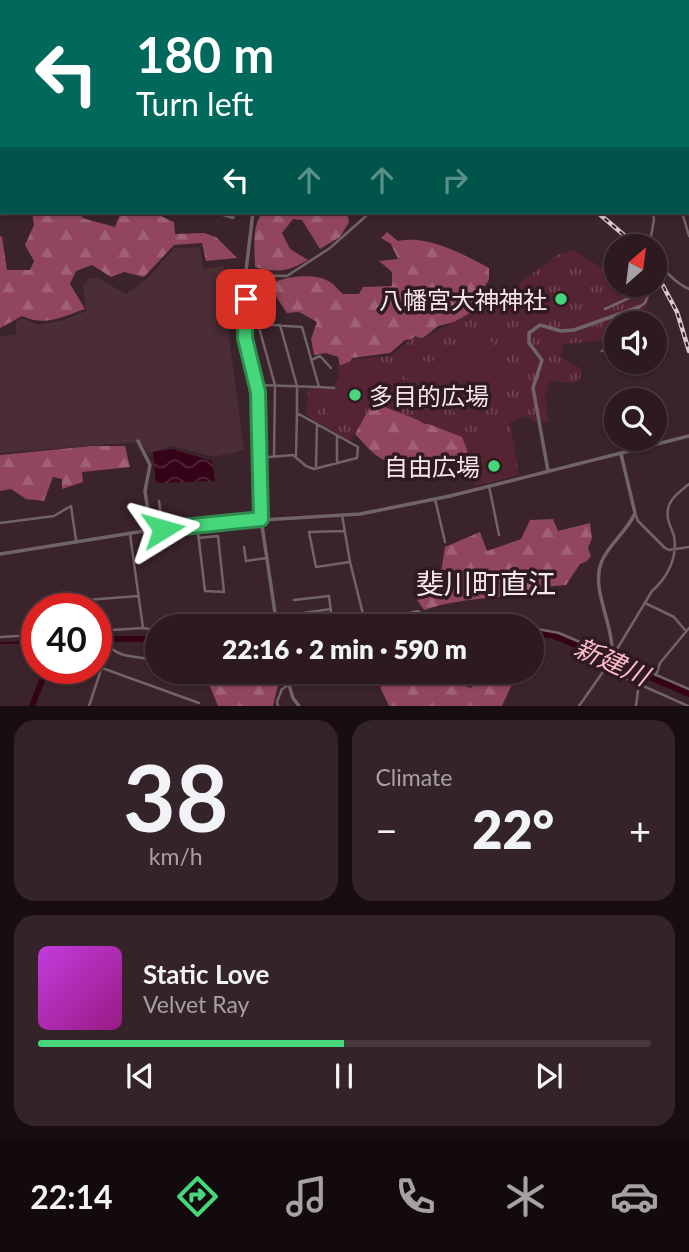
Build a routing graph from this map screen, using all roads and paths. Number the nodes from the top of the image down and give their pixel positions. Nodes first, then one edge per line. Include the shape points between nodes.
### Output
1 (253, 214) edge
2 (367, 214) edge
3 (653, 214) edge
4 (683, 214) edge
5 (651, 234) edge
6 (689, 236) edge
7 (246, 275) junction
8 (264, 276) junction
9 (667, 277) edge
10 (689, 289) edge
11 (627, 298) edge
12 (647, 298) edge
13 (639, 307) joint
14 (605, 309) dead end
15 (245, 323) junction
16 (260, 324) junction
17 (280, 325) junction
18 (604, 349) edge
19 (601, 351) dead end
20 (311, 360) junction
21 (331, 368) dead end
22 (257, 384) junction
23 (275, 385) junction
24 (297, 386) junction
25 (319, 387) junction
26 (334, 388) dead end
27 (297, 413) junction
28 (317, 424) junction
29 (337, 436) junction
30 (689, 436) edge
31 (138, 442) dead end
32 (621, 454) junction
33 (274, 455) junction
34 (296, 455) junction
35 (258, 458) junction
36 (337, 463) junction
37 (316, 468) junction
38 (548, 471) junction
39 (689, 484) edge
40 (489, 486) junction
41 (435, 499) junction
42 (159, 501) dead end
43 (635, 513) junction
44 (342, 515) junction
45 (261, 519) junction
46 (0, 523) edge
47 (197, 524) junction
48 (163, 529) junction
49 (151, 531) junction
50 (345, 531) junction
51 (130, 534) junction
52 (499, 535) dead end
53 (198, 538) junction
54 (76, 542) junction
55 (444, 542) dead end
56 (244, 547) dead end
57 (689, 547) edge
58 (675, 550) junction
59 (0, 554) edge
60 (267, 558) junction
61 (350, 562) junction
62 (138, 596) junction
63 (112, 598) edge
64 (294, 600) dead end
65 (646, 603) junction
66 (331, 609) junction
67 (275, 614) edge
68 (296, 614) edge
69 (331, 614) edge
70 (363, 614) edge
71 (143, 628) joint
72 (687, 629) edge
73 (112, 630) edge
74 (544, 630) edge
75 (21, 636) edge
76 (0, 637) edge
77 (112, 649) edge
78 (611, 656) junction
79 (145, 658) edge
80 (605, 668) junction
81 (112, 672) edge
82 (656, 675) junction
83 (639, 683) junction
84 (97, 684) edge
85 (289, 685) joint
86 (689, 689) edge
87 (200, 703) dead end
88 (89, 706) edge
89 (278, 706) edge
90 (299, 706) edge
91 (579, 706) edge
92 (636, 706) edge
93 (688, 706) edge

1 - 7 street
2 - 8 street via 303,267 287,276
3 - 5 street
4 - 6 street
7 - 8 street
7 - 15 street
8 - 16 street
9 - 10 street
11 - 14 street
12 - 13 street
13 - 38 street via 574,330 540,325 529,332 529,343 542,360 533,388
15 - 16 street
15 - 22 street
16 - 17 street
16 - 23 street
17 - 20 street via 302,327
17 - 24 street
18 - 19 street
20 - 21 street via 320,356
20 - 25 street
22 - 23 street
22 - 35 street
23 - 24 street
23 - 33 street
24 - 25 street
24 - 27 street
25 - 26 street
27 - 28 street
27 - 34 street
28 - 29 street
28 - 37 street
29 - 36 street
29 - 36 street via 358,447 357,458
30 - 32 street
31 - 49 street via 150,465 145,491
32 - 38 street
32 - 43 street
33 - 34 street
33 - 35 street
34 - 37 street via 306,466
35 - 45 street
36 - 37 street
38 - 40 street
39 - 58 street via 668,509
40 - 41 street
40 - 52 street
41 - 44 street
41 - 55 street
42 - 48 street
43 - 58 street via 665,548
43 - 78 street via 598,573 613,643
44 - 45 street
44 - 50 street
45 - 47 street
45 - 60 street
46 - 54 street via 54,516 71,506
47 - 48 street
47 - 53 street
48 - 49 street
49 - 51 street
50 - 61 street
50 - 61 street via 309,532 311,549 316,567
51 - 54 street
51 - 62 street
53 - 53 street via 205,591 224,592 218,536
54 - 59 street
56 - 60 street via 246,561
57 - 58 street
58 - 65 street via 667,574
60 - 67 street
61 - 70 street
62 - 63 street
62 - 71 street
64 - 66 street via 329,596
65 - 72 street
65 - 78 street
66 - 68 street
66 - 69 street
71 - 73 street
72 - 82 street
74 - 78 street
75 - 76 street
77 - 79 street via 121,656
78 - 80 street
78 - 82 street
80 - 83 street
80 - 91 street
81 - 87 street
82 - 86 street
83 - 92 street
83 - 93 street
84 - 88 street
85 - 89 street via 282,689
85 - 90 street

